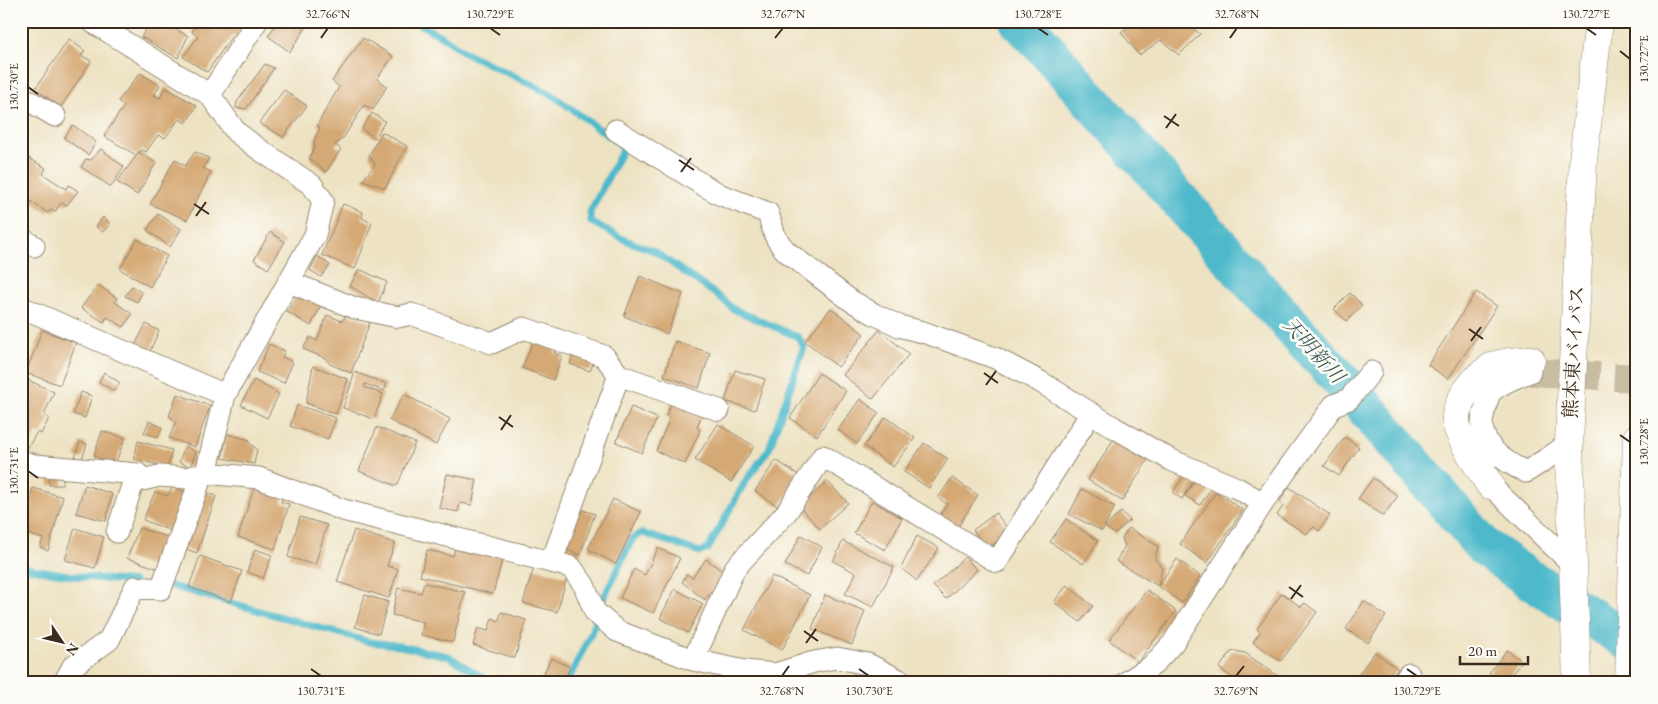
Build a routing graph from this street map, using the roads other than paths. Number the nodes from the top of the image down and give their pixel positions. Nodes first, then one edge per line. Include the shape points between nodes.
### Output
1 (91, 21) edge
2 (257, 21) edge
3 (1599, 21) edge
4 (210, 95) junction
5 (21, 96) edge
6 (55, 116) dead end
7 (616, 130) dead end
8 (289, 282) junction
9 (21, 307) edge
10 (1530, 366) joint
11 (619, 376) junction
12 (1360, 385) dead end
13 (225, 395) junction
14 (720, 410) dead end
15 (1092, 413) junction
16 (1637, 438) edge
17 (1569, 443) junction
18 (21, 461) edge
19 (204, 474) junction
20 (134, 482) junction
21 (1490, 485) joint
22 (1263, 503) junction
23 (117, 532) dead end
24 (552, 561) junction
25 (1574, 572) junction
26 (1637, 640) edge
27 (693, 660) junction
28 (1629, 676) edge
29 (64, 683) edge
30 (905, 683) edge
31 (1125, 683) edge
32 (1576, 683) edge

1 - 4 street
2 - 4 street
3 - 17 main road, 熊本東バイパス via 1583,160
4 - 8 street via 236,132 312,184 323,201 315,235
5 - 6 street
7 - 15 street via 721,195 768,213 778,244 850,300 899,326 995,358
8 - 11 street via 355,308 398,317 411,314 492,343 524,328 604,356
8 - 13 street
9 - 13 street
10 - 17 street via 1491,392 1482,418 1484,440 1508,463 1526,472
10 - 21 main road via 1498,364 1473,382 1460,402 1456,421
11 - 14 street
11 - 24 street
12 - 22 street via 1334,405
13 - 19 street
15 - 22 street via 1171,460 1237,488
15 - 27 street via 997,562 823,456 786,513 735,568
16 - 28 main road
17 - 25 main road, 熊本東バイパス
18 - 20 street via 138,474
19 - 20 street via 187,478 159,476
19 - 24 street via 259,478 343,510
19 - 29 street via 161,589 135,587 109,640 73,666
20 - 23 street
21 - 25 street
22 - 31 street via 1173,643 1154,665
24 - 27 street via 571,567 584,585 595,612 617,631
25 - 32 main road, 熊本東バイパス
26 - 28 street
27 - 30 street via 744,672 774,674 837,658 868,664

